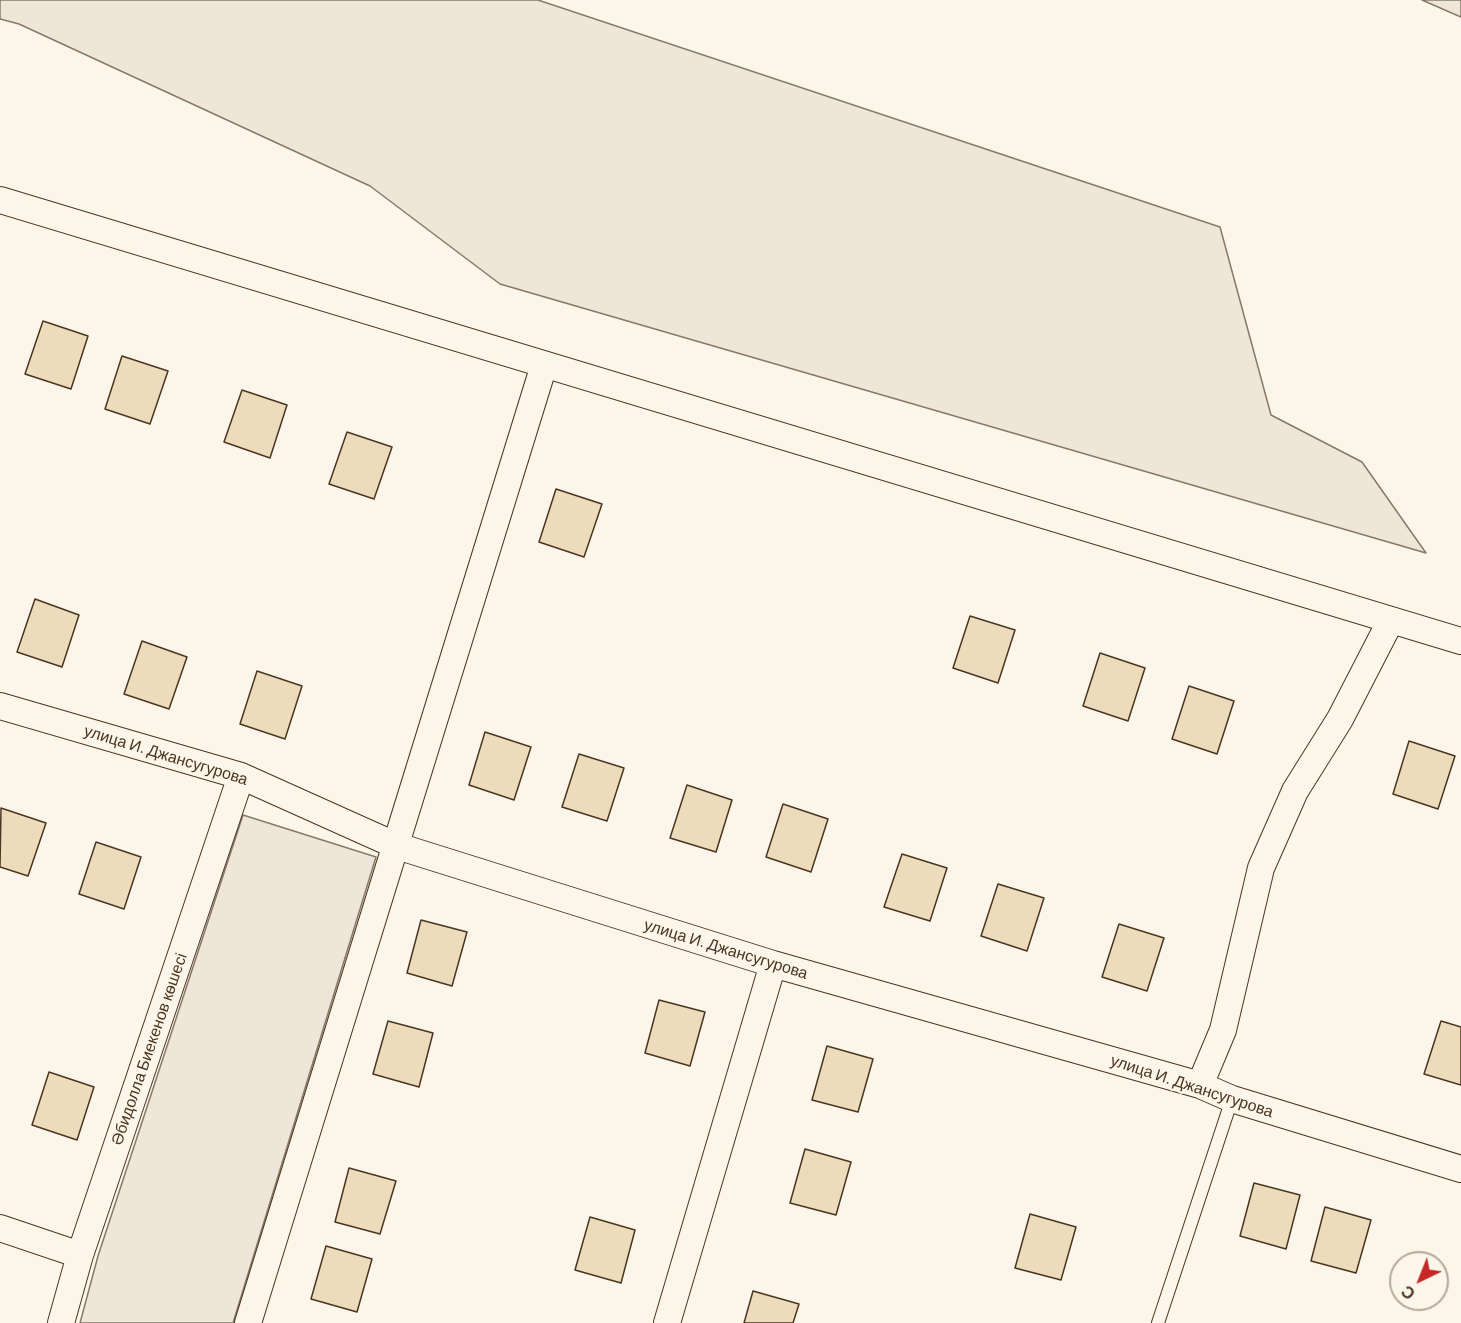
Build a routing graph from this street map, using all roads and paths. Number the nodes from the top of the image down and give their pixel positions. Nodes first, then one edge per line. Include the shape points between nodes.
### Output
1 (0, 201) edge
2 (544, 365) junction
3 (1391, 620) junction
4 (1461, 641) edge
5 (0, 706) edge
6 (241, 776) junction
7 (397, 846) junction
8 (773, 964) junction
9 (1200, 1085) junction
10 (1232, 1099) junction
11 (1461, 1169) edge
12 (0, 1228) edge
13 (80, 1255) junction
14 (61, 1323) edge
15 (249, 1323) edge
16 (667, 1323) edge
17 (1158, 1323) edge

1 - 2 street
2 - 3 street
2 - 7 street
3 - 4 street
3 - 9 street via 1340,718 1294,791 1261,868 1223,1030
5 - 6 street, улица И. Джансугурова
6 - 7 street, улица И. Джансугурова
6 - 13 street, Әбидолла Биекенов көшесі
7 - 8 street, улица И. Джансугурова
7 - 15 street
8 - 9 street, улица И. Джансугурова
8 - 16 street
9 - 10 street, улица И. Джансугурова
10 - 11 street, улица И. Джансугурова
10 - 17 lane
12 - 13 street
13 - 14 street, Әбидолла Биекенов көшесі

